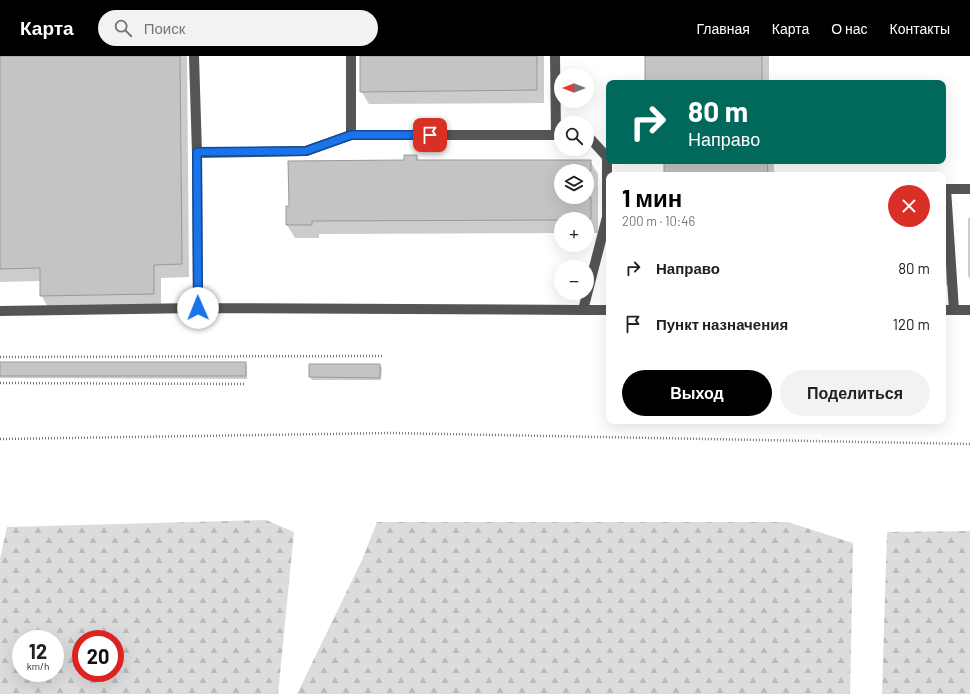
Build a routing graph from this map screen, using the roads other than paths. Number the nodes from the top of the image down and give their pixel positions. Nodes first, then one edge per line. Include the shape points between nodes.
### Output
1 (194, 56) edge
2 (351, 56) edge
3 (555, 56) edge
4 (558, 116) edge
5 (351, 135) junction
6 (554, 135) edge
7 (594, 143) edge
8 (197, 152) junction
9 (606, 156) edge
10 (970, 189) edge
11 (606, 221) edge
12 (198, 308) junction
13 (583, 310) junction
14 (606, 310) edge
15 (946, 310) edge
16 (954, 310) junction
17 (970, 310) edge
18 (0, 311) edge

1 - 8 lane
2 - 5 lane
3 - 4 lane
5 - 6 lane
5 - 8 lane via 306,151
7 - 9 lane
8 - 12 lane
10 - 16 lane via 946,189
11 - 13 lane
12 - 13 lane
12 - 18 lane
13 - 14 lane
15 - 16 lane
16 - 17 lane

